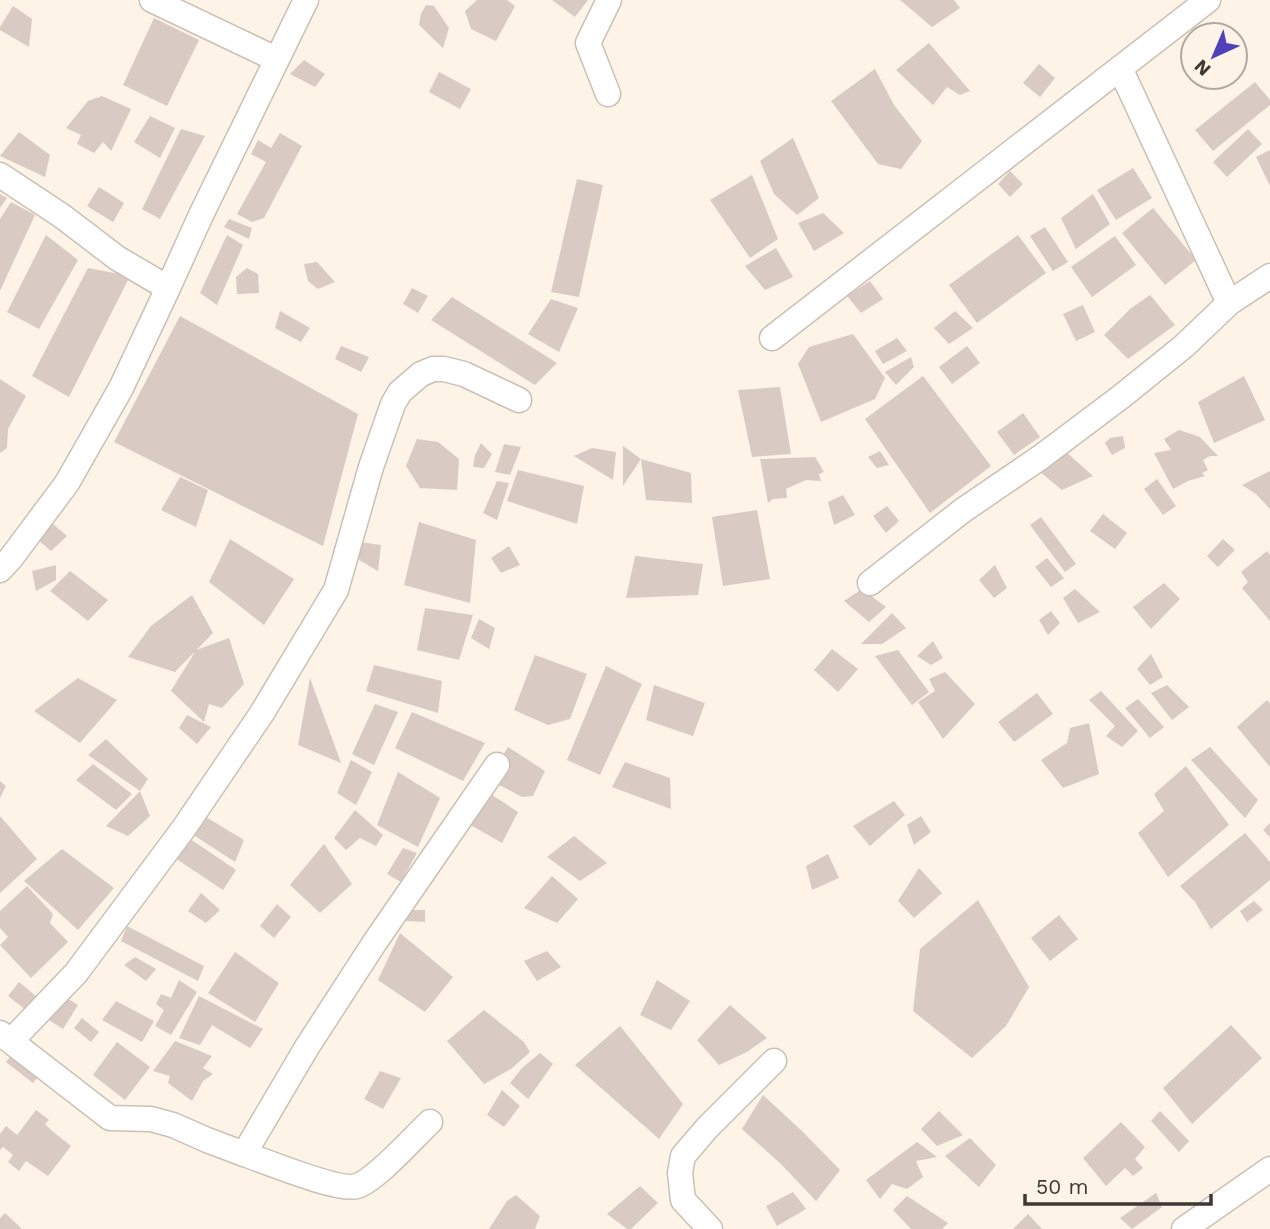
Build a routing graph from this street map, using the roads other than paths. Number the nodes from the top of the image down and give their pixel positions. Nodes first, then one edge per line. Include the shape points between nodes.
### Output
1 (152, 0) edge
2 (306, 0) edge
3 (609, 0) edge
4 (1208, 0) edge
5 (276, 59) junction
6 (1120, 68) junction
7 (608, 94) dead end
8 (0, 175) edge
9 (1270, 276) edge
10 (168, 289) junction
11 (1229, 303) junction
12 (772, 338) dead end
13 (519, 400) dead end
14 (4, 559) edge
15 (870, 583) dead end
16 (498, 765) dead end
17 (5, 1037) edge
18 (774, 1061) dead end
19 (430, 1122) dead end
20 (244, 1154) junction
21 (1270, 1169) edge
22 (710, 1229) edge
23 (1184, 1229) edge

1 - 5 street
2 - 5 street
3 - 7 street via 588,43
4 - 6 street
5 - 10 street
6 - 11 street
6 - 12 street
8 - 10 street
9 - 11 street
10 - 14 street via 121,387 67,482
11 - 15 street via 1122,396
13 - 17 street via 444,369 421,374 400,392 371,467 336,590 262,713 76,973
16 - 20 street via 375,942
17 - 20 street via 110,1118 151,1119
18 - 22 street via 684,1156 680,1173 683,1200
19 - 20 street via 370,1180 355,1187 334,1185
21 - 23 street

